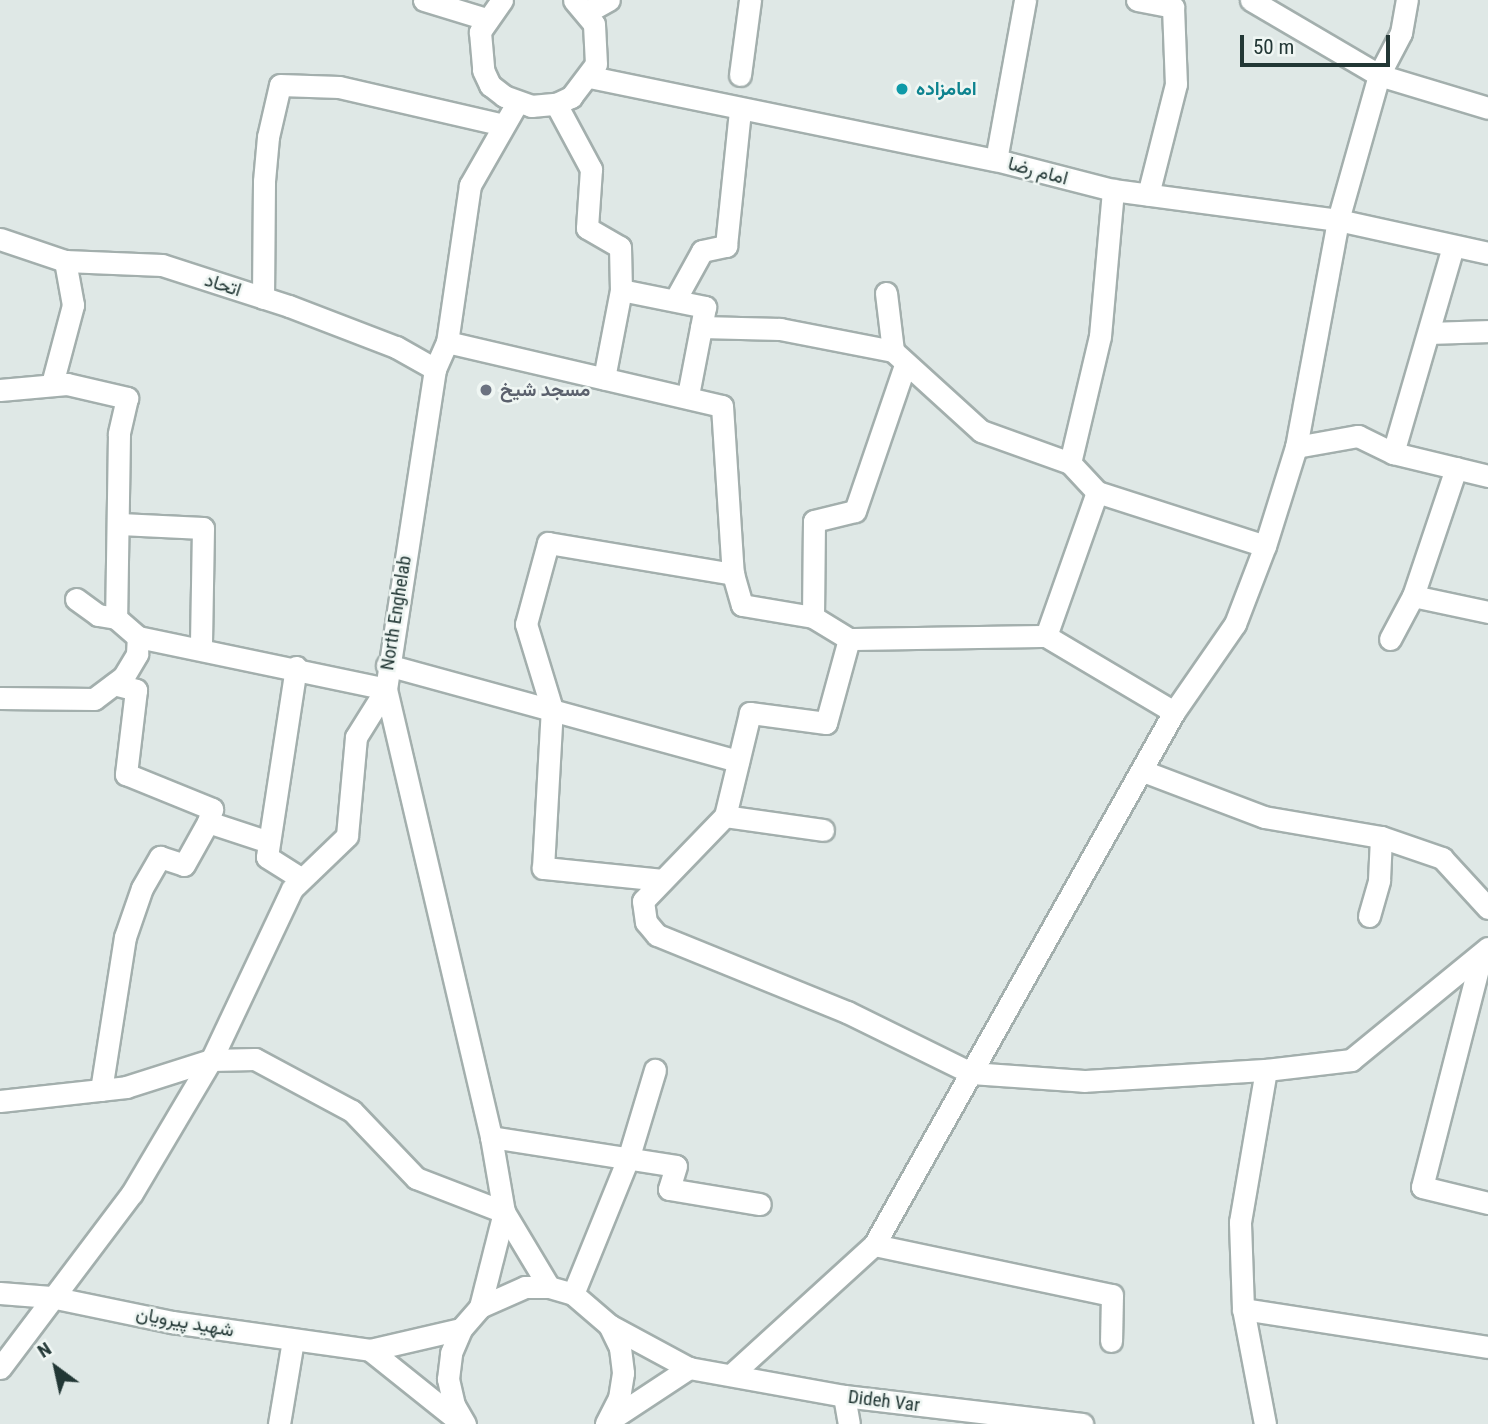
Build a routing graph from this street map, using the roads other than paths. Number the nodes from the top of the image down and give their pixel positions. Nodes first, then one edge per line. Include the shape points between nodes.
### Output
1 (424, 0) edge
2 (502, 0) edge
3 (609, 0) edge
4 (750, 0) edge
5 (1025, 0) edge
6 (1137, 0) edge
7 (1408, 0) edge
8 (1249, 1) edge
9 (1175, 4) edge
10 (581, 6) edge
11 (486, 19) junction
12 (740, 75) dead end
13 (1380, 75) junction
14 (590, 77) junction
15 (517, 103) junction
16 (556, 104) junction
17 (1488, 108) edge
18 (740, 110) junction
19 (504, 125) junction
20 (996, 160) junction
21 (1113, 190) junction
22 (1148, 195) junction
23 (1338, 220) junction
24 (0, 239) edge
25 (1453, 247) junction
26 (1488, 253) edge
27 (65, 261) junction
28 (621, 290) junction
29 (886, 293) dead end
30 (263, 298) junction
31 (675, 300) junction
32 (701, 327) junction
33 (1488, 331) edge
34 (1431, 333) junction
35 (446, 342) junction
36 (899, 358) junction
37 (435, 369) junction
38 (604, 378) junction
39 (52, 384) junction
40 (0, 390) edge
41 (688, 395) junction
42 (1296, 447) junction
43 (1393, 453) junction
44 (1070, 463) junction
45 (1456, 468) junction
46 (1488, 476) edge
47 (1097, 492) junction
48 (120, 524) junction
49 (1265, 546) junction
50 (733, 574) junction
51 (1413, 596) junction
52 (76, 599) dead end
53 (1488, 612) edge
54 (813, 617) junction
55 (116, 618) junction
56 (1046, 635) junction
57 (138, 638) junction
58 (849, 639) junction
59 (1390, 639) dead end
60 (201, 647) junction
61 (387, 665) junction
62 (296, 667) junction
63 (114, 684) junction
64 (386, 689) junction
65 (0, 698) edge
66 (552, 709) junction
67 (1174, 712) junction
68 (738, 761) junction
69 (1143, 771) junction
70 (725, 816) junction
71 (208, 822) junction
72 (823, 830) dead end
73 (1381, 838) junction
74 (269, 842) junction
75 (302, 879) junction
76 (662, 880) junction
77 (1488, 908) edge
78 (1369, 916) dead end
79 (1484, 953) edge
80 (211, 1060) junction
81 (655, 1070) dead end
82 (1266, 1070) junction
83 (971, 1073) junction
84 (101, 1090) junction
85 (0, 1101) edge
86 (491, 1137) junction
87 (629, 1156) junction
88 (1488, 1203) edge
89 (760, 1204) dead end
90 (504, 1212) junction
91 (874, 1245) junction
92 (550, 1287) junction
93 (0, 1293) edge
94 (573, 1294) junction
95 (51, 1297) junction
96 (480, 1307) junction
97 (1243, 1309) junction
98 (609, 1325) junction
99 (461, 1329) junction
100 (293, 1340) junction
101 (1111, 1341) dead end
102 (1488, 1348) edge
103 (370, 1350) junction
104 (0, 1368) edge
105 (689, 1368) junction
106 (731, 1375) junction
107 (844, 1396) junction
108 (607, 1423) edge
109 (279, 1424) edge
110 (463, 1424) edge
111 (849, 1424) edge
112 (1082, 1424) edge
113 (1265, 1424) edge

1 - 11 street
2 - 11 street
3 - 10 street
4 - 12 street
5 - 20 street
6 - 9 street
7 - 13 street via 1401,33
8 - 13 street
9 - 22 street via 1176,84
10 - 14 street via 598,51
11 - 15 street via 478,51 483,70 490,85
13 - 17 street
13 - 23 street
14 - 16 street via 579,91
14 - 18 street, امام رضا
15 - 16 street
15 - 19 street, North Enghelab
16 - 28 street via 592,169 587,228 620,247
18 - 20 street, امام رضا
18 - 31 street via 726,246 702,251
19 - 30 street via 339,86 280,85 264,181
19 - 35 street, North Enghelab via 470,185
20 - 21 street, امام رضا
21 - 22 street, امام رضا
21 - 44 street via 1100,336
22 - 23 street, امام رضا
23 - 25 street, امام رضا
23 - 42 street
24 - 27 street, اتحاد
25 - 26 street, امام رضا
25 - 34 street
27 - 30 street, اتحاد via 162,265
27 - 39 street via 72,305
28 - 31 street
28 - 38 street
29 - 36 street
30 - 37 street, اتحاد via 396,347
31 - 32 street via 705,307
32 - 36 street via 780,329
32 - 41 street
33 - 34 street
34 - 43 street
35 - 37 street, North Enghelab
35 - 38 street
36 - 44 street via 981,431
36 - 54 street via 855,511 814,522
37 - 61 street, North Enghelab
38 - 41 street
39 - 40 street
39 - 48 street via 127,398 118,434
41 - 50 street via 722,406
42 - 43 street via 1358,436
42 - 49 street
43 - 45 street
44 - 47 street
45 - 46 street
45 - 51 street
47 - 49 street
47 - 56 street
48 - 55 street
48 - 60 street via 203,528
49 - 67 street via 1234,624
50 - 54 street via 742,605
50 - 66 street via 548,543 526,624
51 - 53 street
51 - 59 street
52 - 55 street via 98,615
54 - 58 street
55 - 57 street
56 - 58 street
56 - 67 street
57 - 60 street
57 - 63 street via 138,654
58 - 68 street via 826,723 750,713
60 - 62 street
61 - 64 street, North Enghelab
61 - 66 street
62 - 64 street
62 - 74 street
63 - 65 street via 94,699
63 - 71 street via 136,690 126,774 212,809
64 - 75 street via 356,737 347,836
64 - 86 street, North Enghelab
66 - 68 street
66 - 76 street via 543,868
67 - 69 street
68 - 70 street
69 - 73 street via 1264,817
69 - 83 street
70 - 72 street
70 - 76 street
71 - 74 street
71 - 84 street via 184,865 160,857 142,888 125,936
73 - 77 street via 1442,858
73 - 78 street via 1379,880
74 - 75 street via 267,857
75 - 80 street via 292,889
76 - 83 street via 643,901 646,922 657,935 846,1012
79 - 82 street via 1351,1060
79 - 88 street via 1422,1187
80 - 84 street via 126,1087
80 - 90 street via 255,1059 352,1111 416,1178
80 - 95 street via 132,1193
81 - 87 street
82 - 83 street via 1084,1081
82 - 97 street via 1240,1222
83 - 91 street
84 - 85 street
86 - 87 street
86 - 90 street, North Enghelab
87 - 89 street via 676,1166 669,1189
87 - 94 street
90 - 92 street
90 - 96 street
91 - 101 street via 1112,1296
91 - 106 street
92 - 94 street
92 - 96 street via 524,1287
93 - 95 street, شهید پیرویان
94 - 98 street, Dideh Var
95 - 100 street, شهید پیرویان
95 - 104 street
96 - 99 street
97 - 102 street
97 - 113 street
98 - 105 street, Dideh Var
98 - 108 street via 620,1348 623,1373 620,1398
99 - 103 street
99 - 110 street via 451,1353 448,1379
100 - 103 street, شهید پیرویان
100 - 109 street
103 - 110 street
105 - 106 street, Dideh Var
105 - 108 street
106 - 107 street, Dideh Var
107 - 111 street
107 - 112 street, Dideh Var

